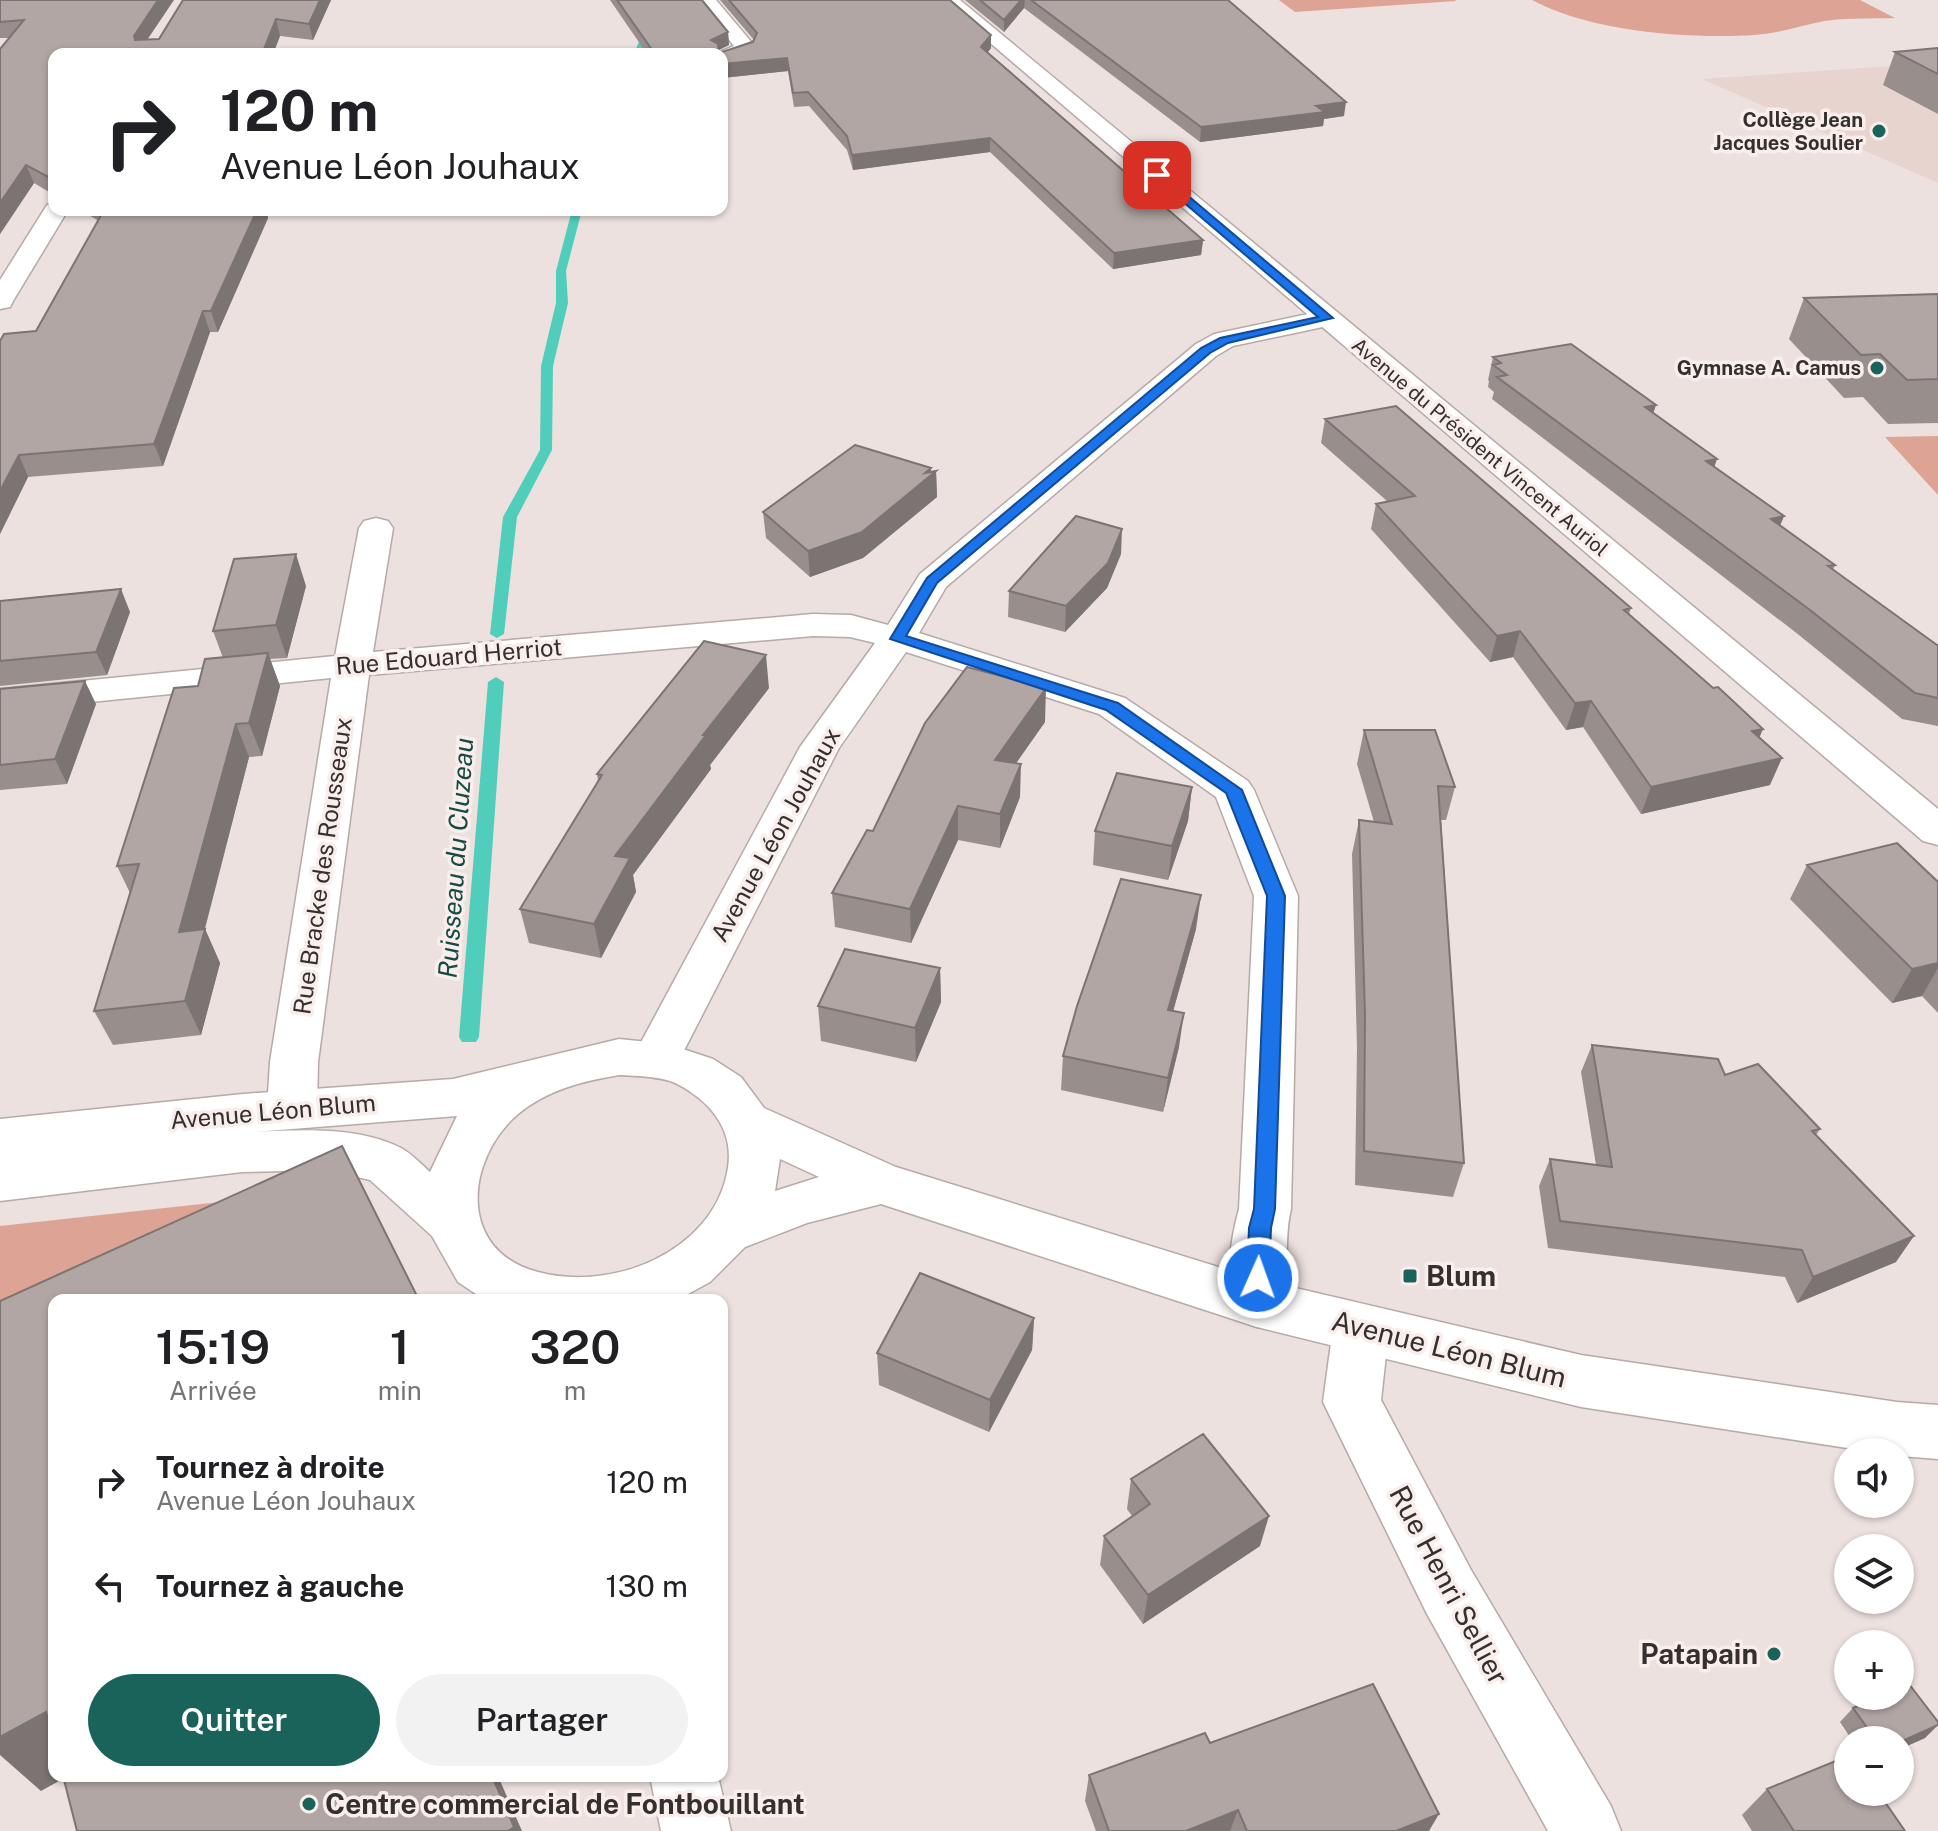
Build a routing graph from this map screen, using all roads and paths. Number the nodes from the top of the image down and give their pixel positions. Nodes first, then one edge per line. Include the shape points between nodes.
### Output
1 (706, 0) edge
2 (949, 0) edge
3 (728, 56) edge
4 (52, 216) edge
5 (0, 301) edge
6 (1327, 318) junction
7 (376, 528) dead end
8 (897, 639) junction
9 (352, 665) junction
10 (0, 700) edge
11 (1938, 831) edge
12 (656, 1059) junction
13 (543, 1076) junction
14 (292, 1109) junction
15 (748, 1122) junction
16 (0, 1139) edge
17 (0, 1180) edge
18 (881, 1183) junction
19 (452, 1222) junction
20 (730, 1230) junction
21 (533, 1294) edge
22 (626, 1294) edge
23 (1257, 1303) junction
24 (1361, 1328) junction
25 (1938, 1432) edge
26 (1586, 1831) edge

1 - 3 street via 746,48
2 - 6 street, Avenue du Président Vincent Auriol
4 - 5 street
6 - 8 street, Avenue Léon Jouhaux via 1224,340 1206,350 932,581
6 - 11 street, Avenue du Président Vincent Auriol
7 - 9 street, Rue Bracke des Rousseaux
8 - 9 street, Rue Edouard Herriot via 851,626 813,625
8 - 12 street, Avenue Léon Jouhaux via 820,747
8 - 23 street, Rue Edouard Herriot via 1112,706 1234,790 1276,896
9 - 10 street, Rue Edouard Herriot
9 - 14 street, Rue Bracke des Rousseaux via 294,1062
12 - 13 street, Avenue Léon Blum via 580,1062
12 - 15 street, Avenue Léon Blum via 695,1071 727,1092
13 - 14 street, Avenue Léon Blum via 453,1098
13 - 19 street, Avenue Léon Blum via 501,1102 469,1138 451,1180
14 - 16 street, Avenue Léon Blum
15 - 18 street, Avenue Léon Blum
15 - 20 street, Avenue Léon Blum via 756,1156 751,1193
17 - 19 street, Avenue Léon Blum via 242,1152 327,1150 385,1163
18 - 20 street, Avenue Léon Blum via 800,1203
18 - 23 street, Avenue Léon Blum
19 - 21 street, Avenue Léon Blum via 471,1258 505,1285
20 - 22 street, Avenue Léon Blum via 697,1262 654,1286
23 - 24 street, Avenue Léon Blum
24 - 25 street, Avenue Léon Blum via 1581,1381
24 - 26 street, Rue Henri Sellier via 1352,1402 1449,1592

